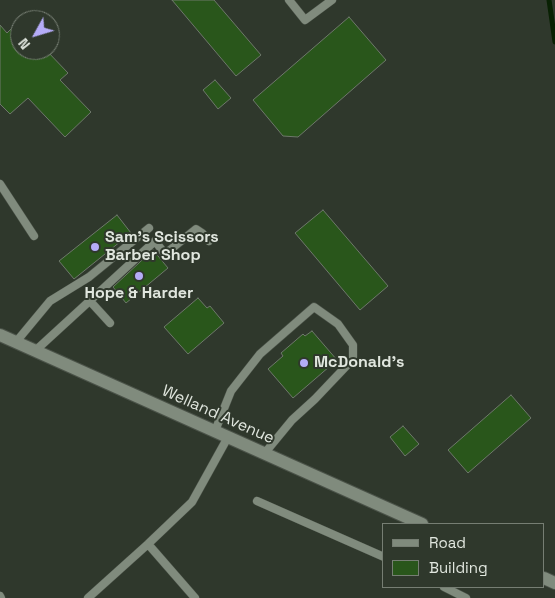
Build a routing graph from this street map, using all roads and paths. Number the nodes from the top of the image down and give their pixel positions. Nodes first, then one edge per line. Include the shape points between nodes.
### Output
1 (289, 0) edge
2 (332, 0) edge
3 (0, 184) edge
4 (149, 228) dead end
5 (34, 236) dead end
6 (209, 241) dead end
7 (89, 300) junction
8 (110, 323) dead end
9 (0, 335) edge
10 (16, 342) junction
11 (35, 351) junction
12 (215, 431) junction
13 (228, 437) junction
14 (264, 454) junction
15 (257, 501) dead end
16 (420, 523) edge
17 (148, 544) junction
18 (382, 556) edge
19 (446, 588) edge
20 (88, 598) edge
21 (195, 598) edge
22 (466, 598) edge

1 - 2 lane via 305,20
3 - 5 lane
4 - 10 lane via 90,277 50,301
6 - 7 lane via 196,229 165,254 155,241
7 - 8 lane
7 - 11 lane
9 - 10 main road, Welland Avenue
10 - 11 main road, Welland Avenue
11 - 12 main road, Welland Avenue
12 - 13 main road, Welland Avenue
12 - 14 lane via 231,391 260,354 314,307 338,324 352,345 353,359 292,420
13 - 14 main road, Welland Avenue
13 - 17 lane via 192,502
14 - 16 main road, Welland Avenue
15 - 18 lane
17 - 20 lane
17 - 21 lane
19 - 22 lane

